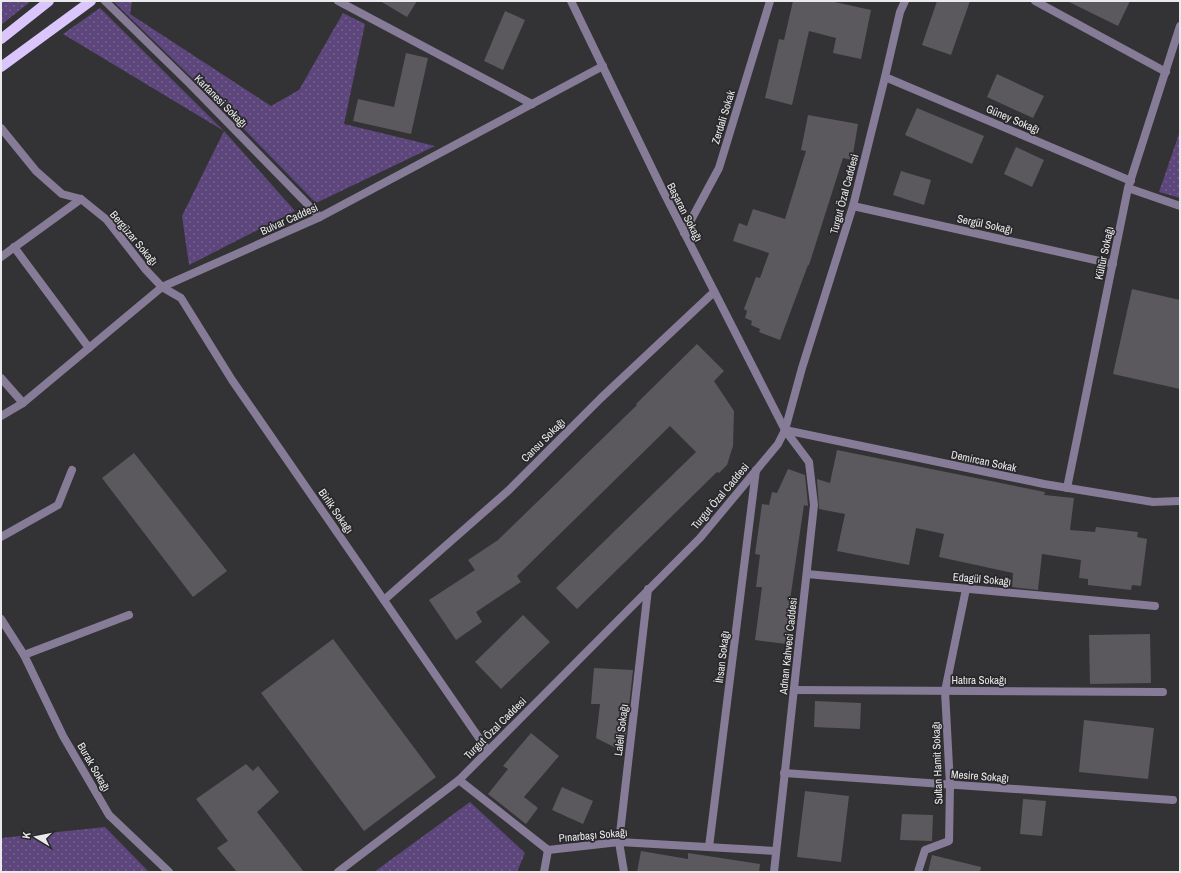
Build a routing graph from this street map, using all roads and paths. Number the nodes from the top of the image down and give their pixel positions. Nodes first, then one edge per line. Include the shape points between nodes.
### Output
1 (49, 1) edge
2 (91, 1) edge
3 (105, 1) edge
4 (338, 1) edge
5 (571, 1) edge
6 (770, 1) edge
7 (905, 1) edge
8 (1035, 1) edge
9 (1180, 26) edge
10 (1, 39) edge
11 (603, 66) junction
12 (1, 67) edge
13 (1166, 72) junction
14 (885, 77) junction
15 (532, 104) junction
16 (1, 128) edge
17 (1130, 184) junction
18 (81, 199) junction
19 (853, 206) junction
20 (1180, 206) edge
21 (320, 217) junction
22 (684, 233) junction
23 (14, 247) junction
24 (1, 256) edge
25 (1112, 264) junction
26 (162, 287) junction
27 (714, 292) junction
28 (89, 348) junction
29 (1, 378) edge
30 (23, 403) junction
31 (1, 416) edge
32 (785, 430) junction
33 (72, 470) dead end
34 (756, 470) junction
35 (1067, 488) junction
36 (1180, 501) edge
37 (1, 537) edge
38 (807, 574) junction
39 (966, 589) junction
40 (648, 590) junction
41 (384, 600) junction
42 (1155, 606) dead end
43 (129, 615) dead end
44 (1, 619) edge
45 (24, 655) junction
46 (794, 690) junction
47 (945, 691) junction
48 (1163, 692) dead end
49 (488, 751) junction
50 (784, 773) junction
51 (459, 780) junction
52 (950, 785) junction
53 (1174, 800) dead end
54 (619, 842) junction
55 (709, 847) junction
56 (548, 850) junction
57 (776, 851) junction
58 (168, 872) edge
59 (338, 872) edge
60 (544, 872) edge
61 (624, 872) edge
62 (774, 872) edge
63 (918, 872) edge

1 - 10 main road
2 - 12 main road
3 - 21 street, Kartanesi Sokağı
4 - 15 street
5 - 11 street, Başaran Sokağı
6 - 22 street, Zerdali Sokak via 719,168
7 - 14 street, Turgut Özal Caddesi via 900,12
8 - 13 street
9 - 13 street, Kültür Sokağı
11 - 15 street, Bulvar Caddesi
11 - 22 street, Başaran Sokağı
13 - 17 street, Kültür Sokağı
14 - 17 street, Güney Sokağı
14 - 19 street, Turgut Özal Caddesi
15 - 21 street, Bulvar Caddesi
16 - 18 street, Bergüzar Sokağı via 46,180 62,194
17 - 20 street, Güney Sokağı
17 - 25 street, Kültür Sokağı
18 - 23 street
18 - 26 street, Bergüzar Sokağı via 107,220
19 - 25 street, Sergül Sokağı
19 - 32 street, Turgut Özal Caddesi
21 - 26 street, Bulvar Caddesi
22 - 27 street, Başaran Sokağı
23 - 24 street
23 - 28 street
25 - 35 street, Kültür Sokağı
26 - 28 street, Bulvar Caddesi
26 - 41 street, Birlik Sokağı via 181,298 232,380
27 - 32 street, Başaran Sokağı
27 - 41 street, Cansu Sokağı via 601,398 509,490
28 - 30 street, Bulvar Caddesi
29 - 30 street
30 - 31 street, Bulvar Caddesi
32 - 34 street, Turgut Özal Caddesi via 778,444
32 - 35 street, Demircan Sokak
32 - 38 street, Adnan Kahveci Caddesi via 810,462 814,505
33 - 37 street via 58,505
34 - 40 street, Turgut Özal Caddesi via 700,538
34 - 55 street, İhsan Sokağı
35 - 36 street, Demircan Sokak via 1153,502
38 - 39 street, Edagül Sokağı
38 - 46 street, Adnan Kahveci Caddesi
39 - 42 street, Edagül Sokağı
39 - 47 street, Sultan Hamit Sokağı
40 - 49 street, Turgut Özal Caddesi
40 - 54 street, Laleli Sokağı
41 - 49 street, Birlik Sokağı
43 - 45 street
44 - 45 street, Burak Sokağı
45 - 58 street, Burak Sokağı via 63,736 109,815
46 - 47 street, Hatıra Sokağı
46 - 50 street, Adnan Kahveci Caddesi
47 - 48 street, Hatıra Sokağı
47 - 52 street, Sultan Hamit Sokağı
49 - 51 street, Turgut Özal Caddesi
50 - 52 street, Mesire Sokağı
50 - 57 street, Adnan Kahveci Caddesi
51 - 56 street, Pınarbaşı Sokağı
51 - 59 street, Turgut Özal Caddesi
52 - 53 street, Mesire Sokağı
52 - 63 street, Sultan Hamit Sokağı via 949,841 925,850
54 - 55 street, Pınarbaşı Sokağı
54 - 56 street, Pınarbaşı Sokağı
54 - 61 street, Laleli Sokağı
55 - 57 street, Pınarbaşı Sokağı
56 - 60 street
57 - 62 street, Adnan Kahveci Caddesi

